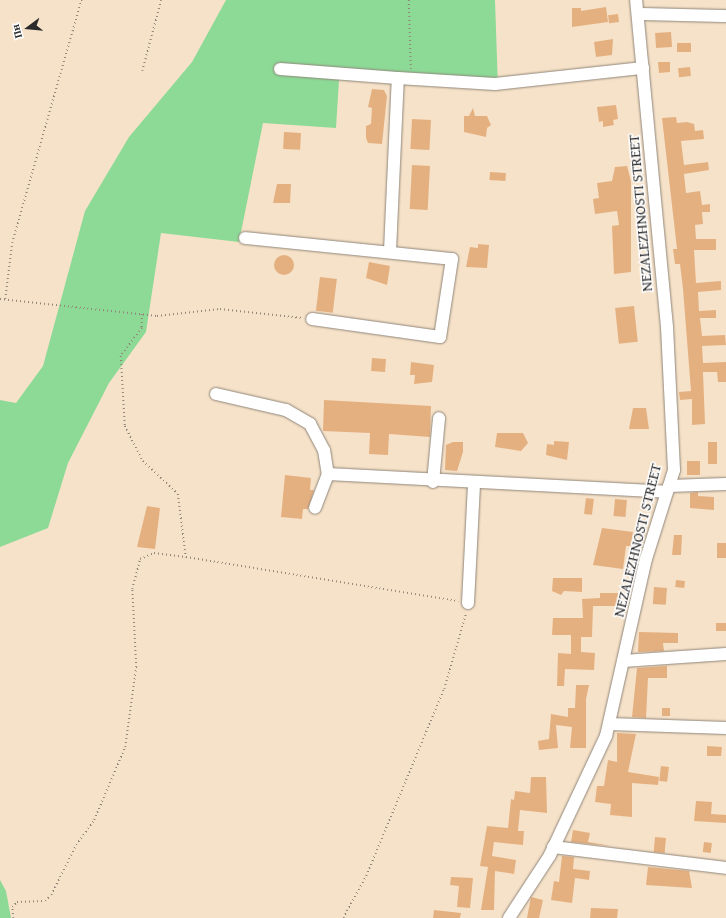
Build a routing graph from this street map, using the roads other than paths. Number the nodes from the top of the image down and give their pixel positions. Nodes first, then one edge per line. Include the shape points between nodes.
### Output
1 (636, 0) edge
2 (638, 14) junction
3 (726, 16) edge
4 (643, 68) junction
5 (280, 69) dead end
6 (398, 78) junction
7 (245, 238) dead end
8 (390, 251) junction
9 (312, 319) road end
10 (216, 394) dead end
11 (439, 418) dead end
12 (328, 474) junction
13 (433, 482) junction
14 (474, 484) junction
15 (726, 484) edge
16 (668, 489) junction
17 (315, 508) dead end
18 (468, 603) road end
19 (726, 654) edge
20 (623, 660) junction
21 (609, 724) junction
22 (726, 728) edge
23 (553, 848) junction
24 (726, 868) edge
25 (510, 918) edge

1 - 2 street, NEZALEZHNOSTI STREET
2 - 3 street
2 - 4 street, NEZALEZHNOSTI STREET
4 - 6 street via 519,83
4 - 16 street, NEZALEZHNOSTI STREET via 667,326 674,470
5 - 6 street
6 - 8 street
7 - 8 street
8 - 9 street via 452,259 440,337
10 - 12 street via 298,415 318,436
11 - 13 street
12 - 13 street
12 - 17 street
13 - 14 street
14 - 16 street
14 - 18 street
15 - 16 street
16 - 20 street, NEZALEZHNOSTI STREET via 646,559
19 - 20 street
20 - 21 street, NEZALEZHNOSTI STREET
21 - 22 street
21 - 23 street, NEZALEZHNOSTI STREET
23 - 24 street
23 - 25 street, NEZALEZHNOSTI STREET

